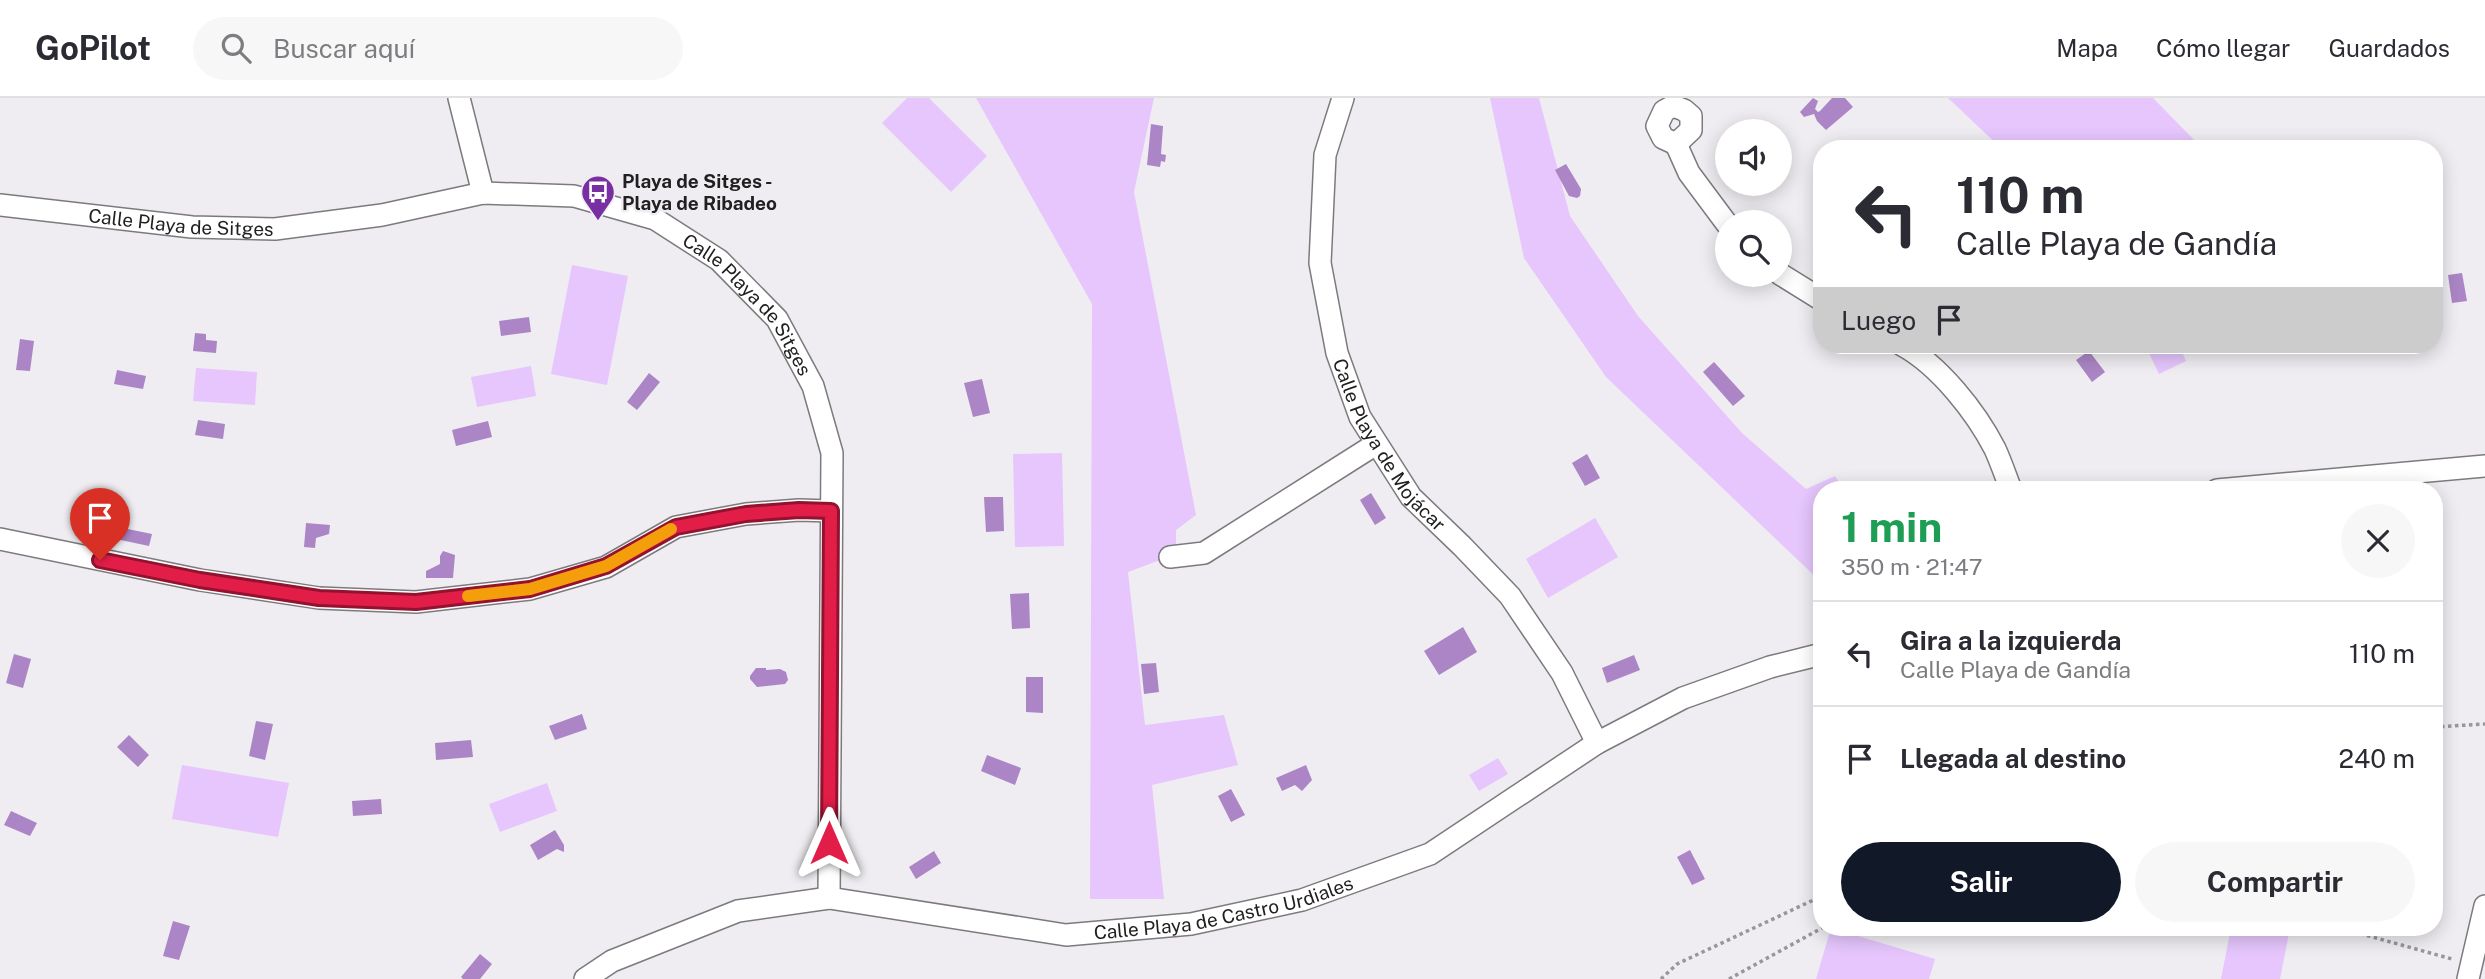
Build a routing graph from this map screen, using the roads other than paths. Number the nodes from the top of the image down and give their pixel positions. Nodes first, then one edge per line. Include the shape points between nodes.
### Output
1 (459, 98) edge
2 (1343, 98) edge
3 (1676, 144) dead end
4 (483, 193) junction
5 (0, 205) edge
6 (1717, 210) edge
7 (1792, 281) edge
8 (1813, 294) edge
9 (1919, 354) edge
10 (1376, 444) junction
11 (2485, 466) edge
12 (2007, 481) edge
13 (2318, 481) edge
14 (831, 511) junction
15 (0, 539) edge
16 (1170, 557) dead end
17 (1813, 656) edge
18 (1597, 743) junction
19 (829, 898) junction
20 (2485, 906) edge
21 (2469, 972) edge
22 (585, 979) edge

1 - 4 street
2 - 10 street, Calle Playa de Mojácar via 1325,155 1320,263 1337,353 1360,417
3 - 6 street via 1689,173
4 - 5 street, Calle Playa de Sitges via 382,215 275,229 192,227
4 - 14 street, Calle Playa de Sitges via 574,196 642,215 719,260 777,319 813,386 832,453
7 - 8 street
9 - 12 street via 1959,395 1995,449
10 - 16 street via 1204,553
10 - 18 street, Calle Playa de Mojácar via 1411,498 1510,596 1562,673
11 - 13 street
14 - 15 street via 746,514 676,527 606,566 530,589 416,602 319,598
14 - 19 street, Calle Playa de Sitges
17 - 18 street, Calle Playa de Castro Urdiales via 1683,698
18 - 19 street, Calle Playa de Castro Urdiales via 1430,854 1302,900 1191,924 1066,935
19 - 22 street, Calle Playa de Castro Urdiales via 738,911 612,961
20 - 21 street

